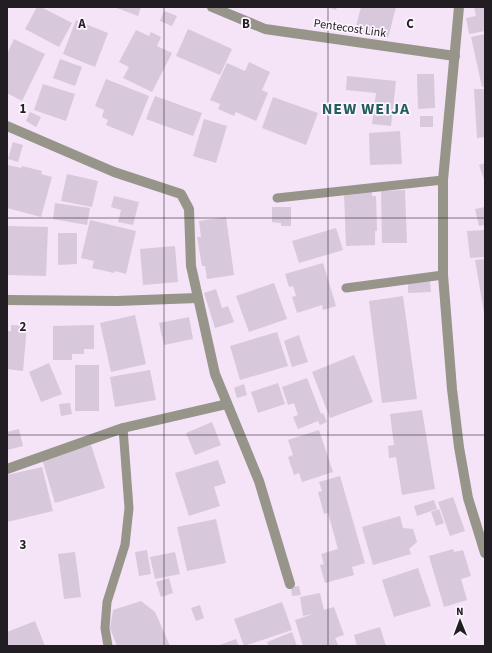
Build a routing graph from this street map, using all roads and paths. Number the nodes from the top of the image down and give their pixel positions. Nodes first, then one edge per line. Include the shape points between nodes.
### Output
1 (212, 7) edge
2 (459, 7) edge
3 (455, 56) junction
4 (7, 126) edge
5 (443, 180) junction
6 (277, 198) dead end
7 (443, 275) junction
8 (346, 288) dead end
9 (197, 298) junction
10 (7, 300) edge
11 (227, 404) junction
12 (123, 428) junction
13 (7, 469) edge
14 (485, 554) edge
15 (290, 584) dead end
16 (108, 646) edge

1 - 3 street, Pentecost Link via 265,28
2 - 3 street
3 - 5 street
4 - 9 street via 114,172 181,194 189,209 191,266
5 - 6 lane
5 - 7 street
7 - 8 lane
7 - 14 street via 459,447 468,498
9 - 10 street via 116,301
9 - 11 street via 215,374
11 - 12 street
11 - 15 street via 259,481
12 - 13 street
12 - 16 lane via 129,508 125,545 107,602 104,628

